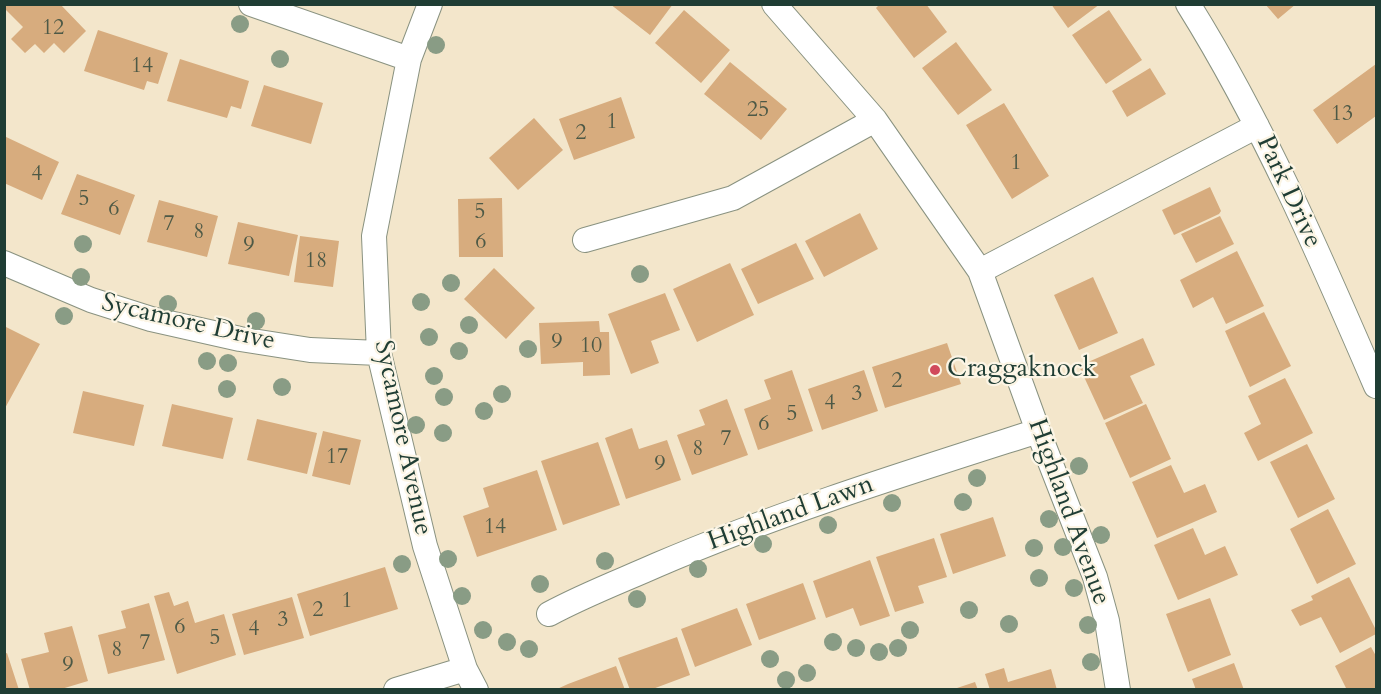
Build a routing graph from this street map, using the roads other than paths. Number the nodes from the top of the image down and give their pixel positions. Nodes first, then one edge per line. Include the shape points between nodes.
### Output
1 (251, 4) edge
2 (430, 4) edge
3 (774, 4) edge
4 (1188, 4) edge
5 (409, 59) junction
6 (875, 120) junction
7 (1257, 126) junction
8 (585, 240) dead end
9 (4, 263) edge
10 (980, 271) junction
11 (379, 353) junction
12 (1377, 386) edge
13 (1038, 431) junction
14 (549, 614) dead end
15 (470, 679) edge
16 (396, 690) edge
17 (1118, 690) edge

1 - 5 street
2 - 5 street, Sycamore Avenue
3 - 6 street, Highland Avenue
4 - 7 street, Park Drive
5 - 11 street, Sycamore Avenue via 374,236
6 - 8 street via 733,198
6 - 10 street, Highland Avenue
7 - 10 street
7 - 12 street, Park Drive
9 - 11 street, Sycamore Drive via 91,300 152,319 310,350
10 - 13 street, Highland Avenue
11 - 15 street, Sycamore Avenue via 425,546
13 - 14 street, Highland Lawn via 786,514 704,545
13 - 17 street, Highland Avenue via 1095,577
15 - 16 street

